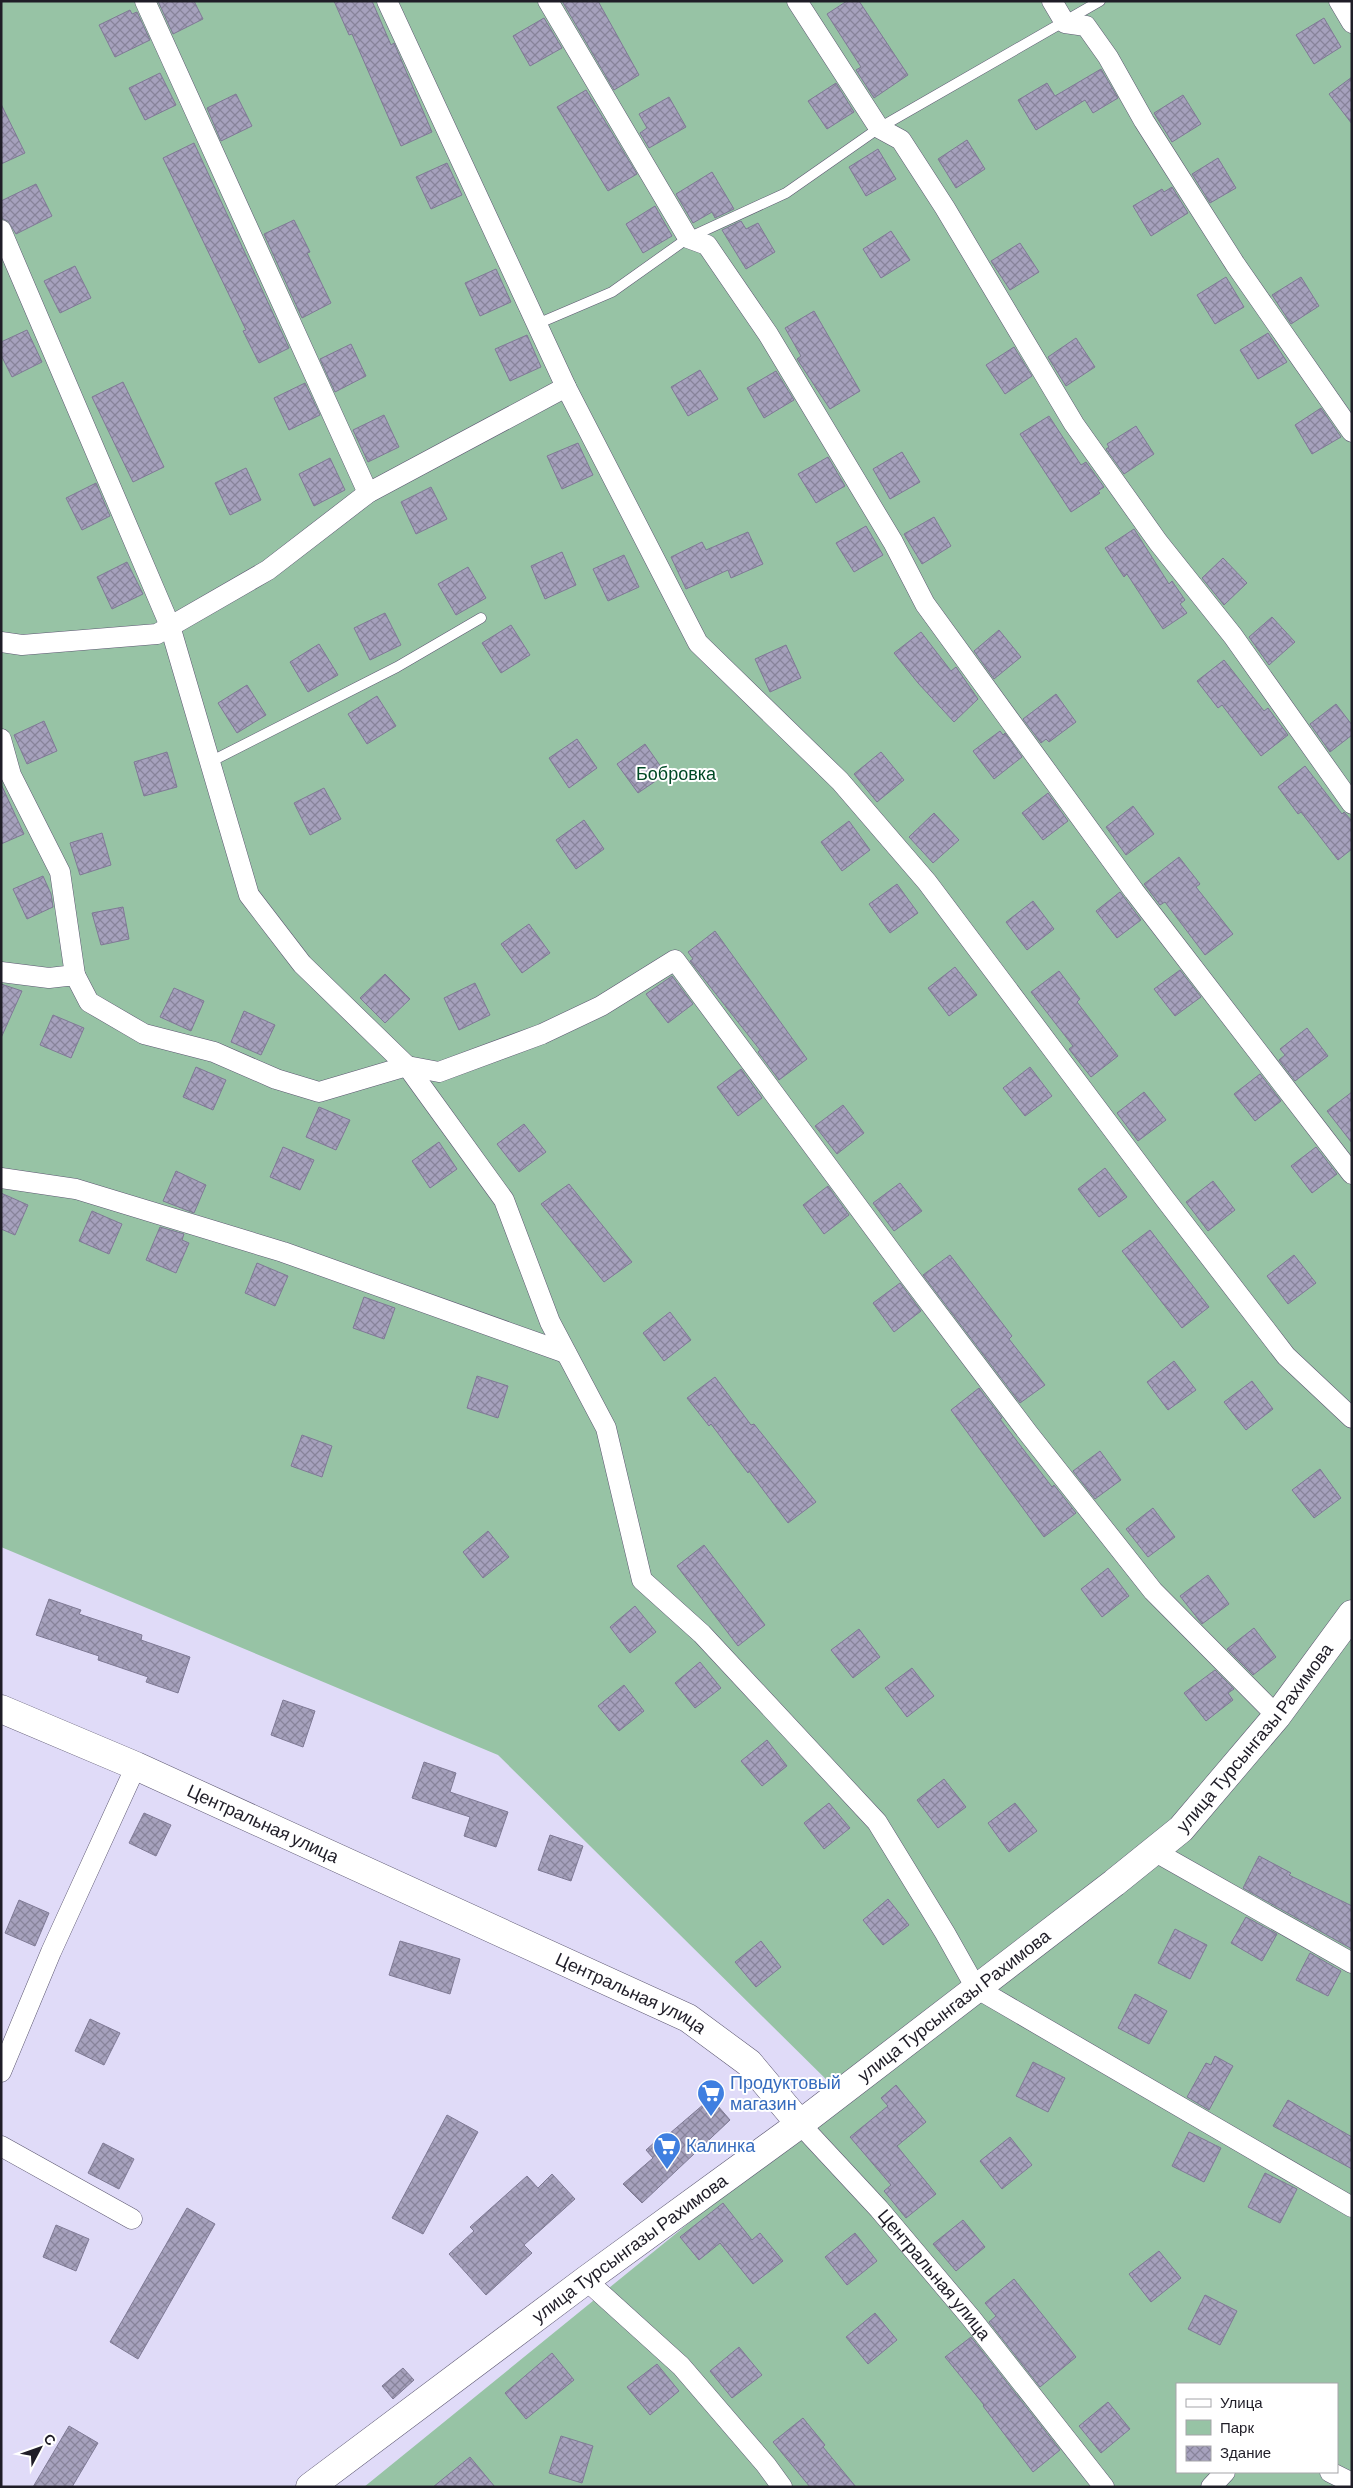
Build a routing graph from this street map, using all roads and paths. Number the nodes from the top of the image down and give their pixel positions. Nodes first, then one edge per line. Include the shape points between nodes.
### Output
1 (145, 1) edge
2 (387, 1) edge
3 (548, 1) edge
4 (797, 1) edge
5 (1052, 1) edge
6 (1100, 1) edge
7 (1339, 1) edge
8 (1352, 23) edge
9 (1065, 24) junction
10 (879, 128) junction
11 (1, 230) edge
12 (688, 238) junction
13 (537, 324) junction
14 (566, 387) junction
15 (1352, 432) edge
16 (368, 493) junction
17 (482, 618) dead end
18 (170, 626) junction
19 (1, 642) edge
20 (1, 738) edge
21 (210, 762) junction
22 (1352, 804) edge
23 (1, 972) edge
24 (76, 975) junction
25 (407, 1066) junction
26 (1352, 1174) edge
27 (1, 1178) edge
28 (566, 1353) junction
29 (1352, 1418) edge
30 (1352, 1614) edge
31 (1, 1710) edge
32 (1277, 1716) junction
33 (136, 1766) junction
34 (1154, 1851) junction
35 (1352, 1963) edge
36 (976, 1988) junction
37 (1, 2072) edge
38 (800, 2124) junction
39 (1, 2146) edge
40 (1352, 2207) edge
41 (132, 2218) dead end
42 (586, 2280) junction
43 (1224, 2473) edge
44 (1332, 2473) edge
45 (1352, 2483) edge
46 (310, 2487) edge
47 (782, 2487) edge
48 (1104, 2487) edge
49 (1211, 2487) edge

1 - 16 street
2 - 13 street
3 - 12 street
4 - 10 street
5 - 9 street
6 - 9 lane
7 - 8 street
9 - 10 lane
9 - 15 street via 1086,26 1108,57 1144,121 1235,264
10 - 12 lane via 786,193
10 - 22 street via 901,140 1074,424 1158,542 1233,636
11 - 18 street
12 - 13 lane via 612,292
12 - 26 street via 708,245 768,334 893,542 925,604 1134,891
13 - 14 street
14 - 16 street
14 - 29 street via 698,643 840,781 927,882 1286,1356
16 - 18 street via 268,570
17 - 21 lane via 397,667
18 - 19 street via 157,634 22,645
18 - 21 street
20 - 24 street via 11,775 60,872
21 - 25 street via 249,895 302,964
23 - 24 street via 49,978
24 - 25 street via 90,1002 144,1034 214,1052 276,1079 320,1092
25 - 28 street via 504,1200 550,1322
25 - 32 street via 439,1072 542,1034 601,1006 675,960 913,1282 1153,1591
27 - 28 street via 76,1189 283,1252
28 - 36 street via 606,1428 642,1580 702,1634 877,1822
30 - 32 street, улица Турсынгазы Рахимова
31 - 33 street, Центральная улица
32 - 34 street, улица Турсынгазы Рахимова via 1181,1829
33 - 37 street via 51,1952
33 - 38 street, Центральная улица via 688,2018 749,2063
34 - 35 street
34 - 36 street, улица Турсынгазы Рахимова
36 - 38 street, улица Турсынгазы Рахимова
36 - 40 street
38 - 42 street, улица Турсынгазы Рахимова
38 - 48 street, Центральная улица via 879,2209 971,2318
39 - 41 street
42 - 46 street, улица Турсынгазы Рахимова
42 - 47 street via 682,2366
43 - 49 street
44 - 45 street

